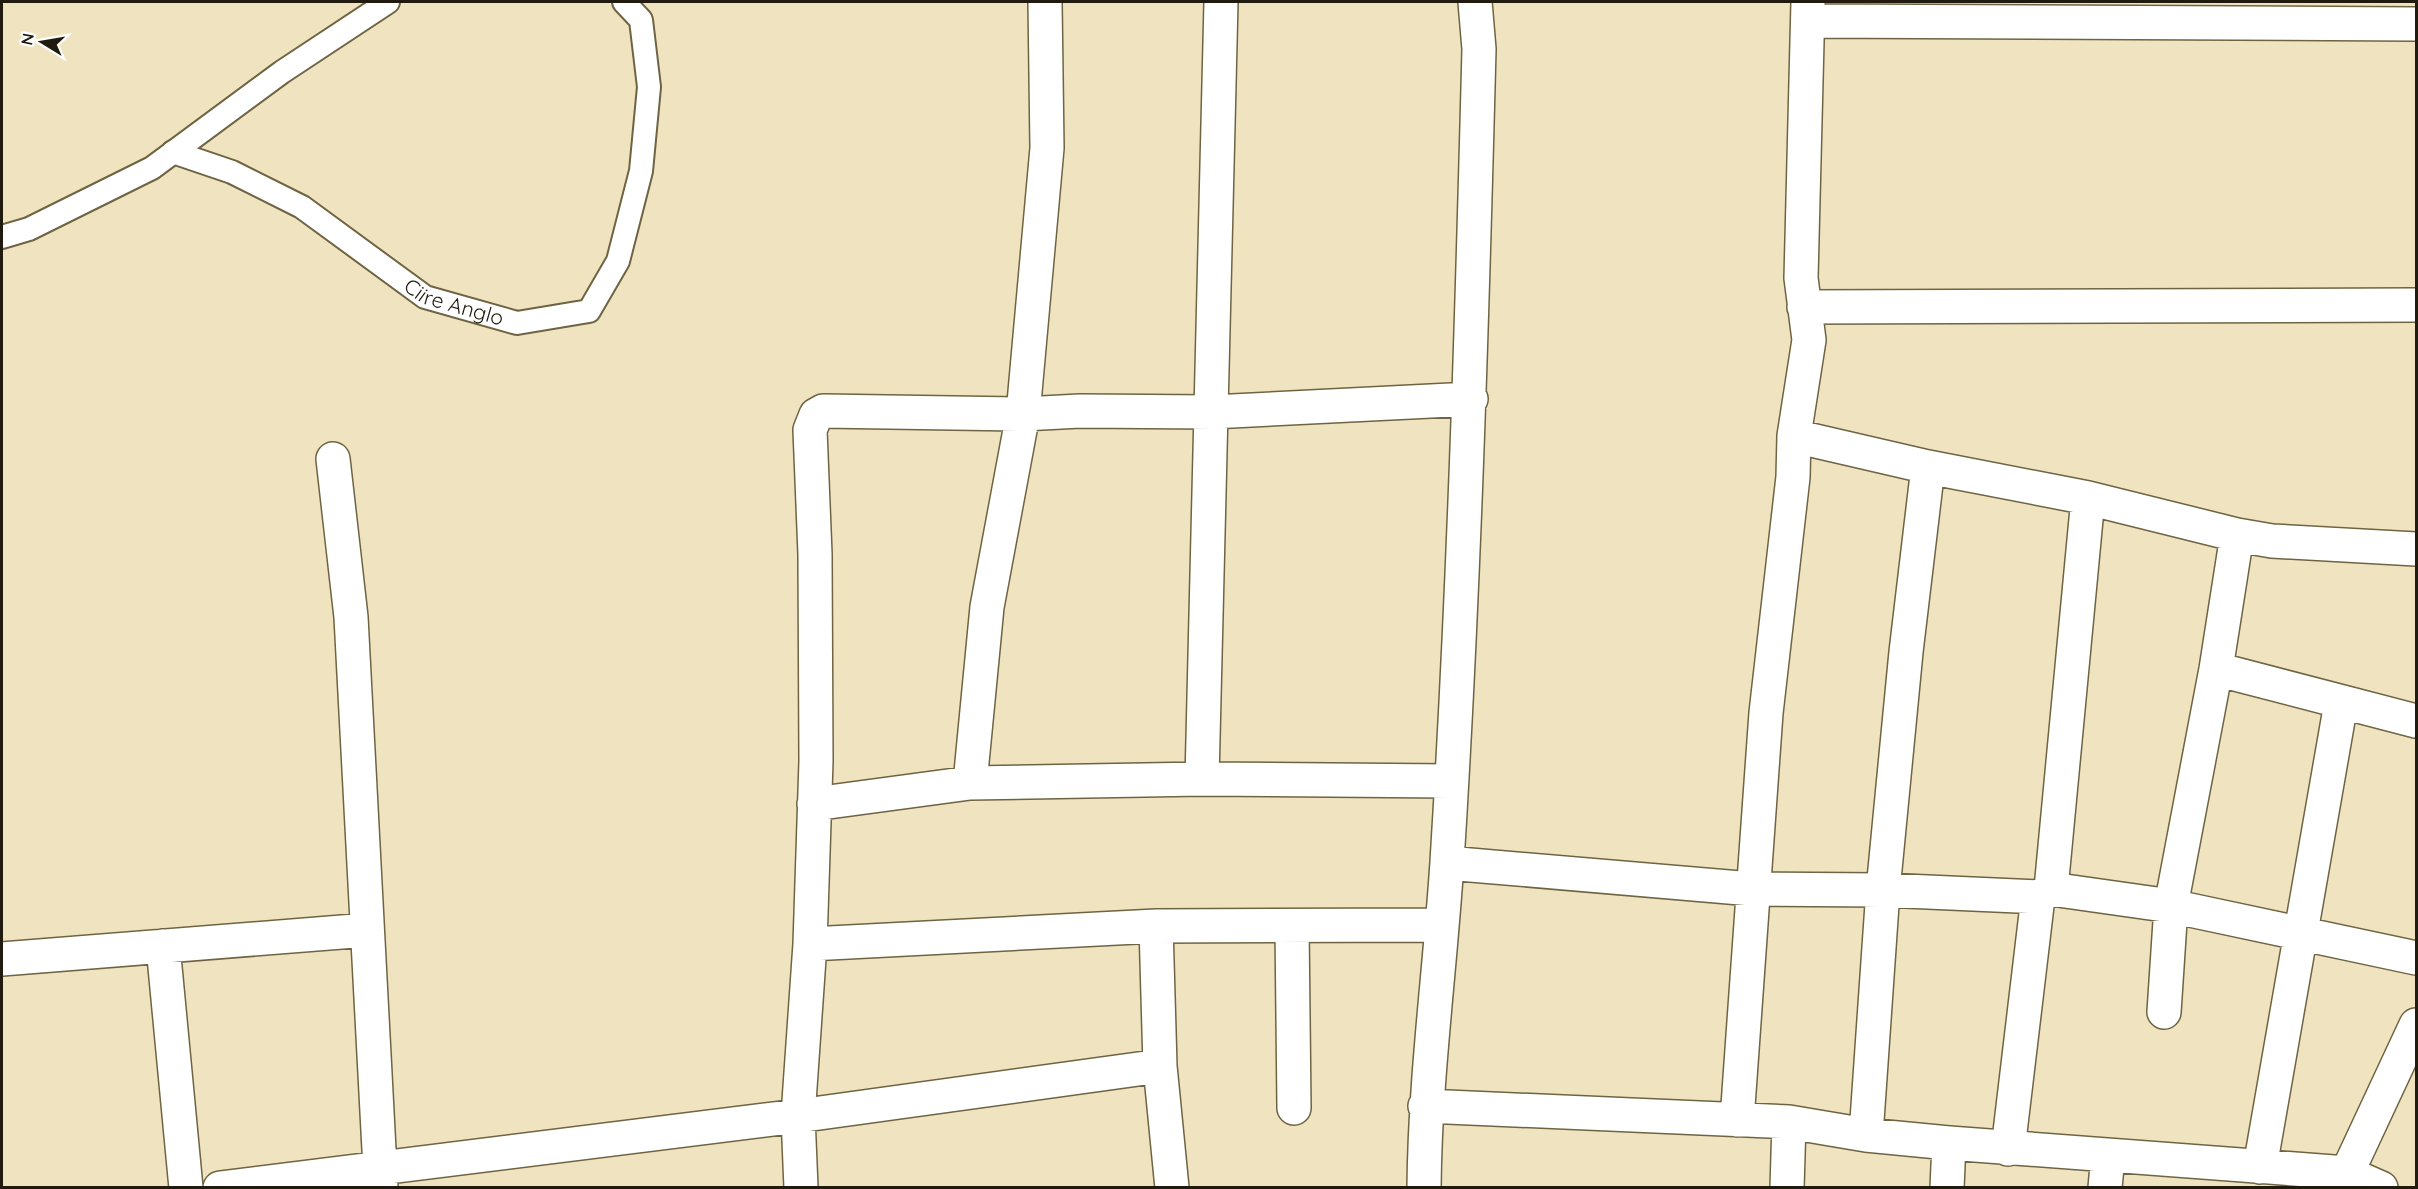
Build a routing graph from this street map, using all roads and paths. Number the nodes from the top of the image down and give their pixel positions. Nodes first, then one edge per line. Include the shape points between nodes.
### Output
1 (387, 2) edge
2 (624, 2) edge
3 (1045, 2) edge
4 (1221, 2) edge
5 (1475, 2) edge
6 (1808, 11) edge
7 (2416, 24) edge
8 (173, 152) junction
9 (2, 237) edge
10 (2416, 304) edge
11 (1804, 306) junction
12 (1471, 399) junction
13 (1212, 412) junction
14 (1023, 414) junction
15 (1794, 436) junction
16 (333, 459) dead end
17 (1928, 467) junction
18 (2088, 498) junction
19 (2237, 535) junction
20 (2416, 549) edge
21 (2216, 669) junction
22 (2341, 703) junction
23 (2416, 721) edge
24 (1202, 779) junction
25 (1451, 781) junction
26 (970, 783) junction
27 (814, 804) junction
28 (1447, 863) junction
29 (1752, 889) junction
30 (1883, 890) junction
31 (2045, 893) junction
32 (2170, 906) junction
33 (1442, 925) junction
34 (1156, 926) junction
35 (1292, 926) junction
36 (367, 930) junction
37 (2302, 935) junction
38 (810, 944) junction
39 (163, 946) junction
40 (2416, 958) edge
41 (2, 959) edge
42 (2164, 1012) dead end
43 (2416, 1025) edge
44 (1160, 1066) junction
45 (1425, 1106) junction
46 (1294, 1108) dead end
47 (798, 1116) junction
48 (1737, 1120) junction
49 (1789, 1122) junction
50 (1866, 1135) junction
51 (1949, 1143) junction
52 (2008, 1149) junction
53 (2108, 1155) junction
54 (2260, 1167) junction
55 (2348, 1173) junction
56 (380, 1178) edge
57 (186, 1188) edge
58 (220, 1188) edge
59 (801, 1188) edge
60 (1172, 1188) edge
61 (1424, 1188) edge
62 (1787, 1188) edge
63 (1947, 1188) edge
64 (2105, 1188) edge
65 (2381, 1188) edge

1 - 8 lane
2 - 8 lane, Ciire Anglo via 640,20 649,87 641,171 618,261 590,311 517,323 425,297 302,207 232,172
3 - 14 street via 1047,148
4 - 13 street
5 - 12 street via 1479,49
6 - 7 street
6 - 11 street via 1801,278
8 - 9 lane via 152,168 29,229
10 - 11 street
11 - 15 street via 1809,340
12 - 13 street
12 - 25 street
13 - 14 street
13 - 24 street
14 - 26 street via 987,607
14 - 27 street via 824,411 816,415 810,430 815,554
15 - 17 street
15 - 29 street
16 - 36 street via 351,617
17 - 18 street
17 - 30 street
18 - 19 street
18 - 31 street
19 - 20 street via 2272,541
19 - 21 street
21 - 22 street
21 - 32 street
22 - 23 street
22 - 37 street
24 - 25 street
24 - 26 street
25 - 28 street
26 - 27 street
27 - 38 street
28 - 29 street
28 - 33 street
29 - 30 street
29 - 48 street
30 - 31 street
30 - 50 street
31 - 32 street
31 - 52 street
32 - 37 street
32 - 42 street
33 - 35 street
33 - 45 street
34 - 35 street
34 - 38 street
34 - 44 street
35 - 46 street
36 - 39 street
36 - 56 street
37 - 40 street
37 - 54 street
38 - 47 street
39 - 41 street
39 - 57 street
43 - 55 street
44 - 47 street
44 - 60 street
45 - 48 street
45 - 61 street
47 - 56 street
47 - 59 street
48 - 49 street
49 - 50 street
49 - 62 street
50 - 51 street
51 - 52 street
51 - 63 street
52 - 53 street
53 - 54 street
53 - 64 street
54 - 55 street
55 - 65 street
56 - 58 street

